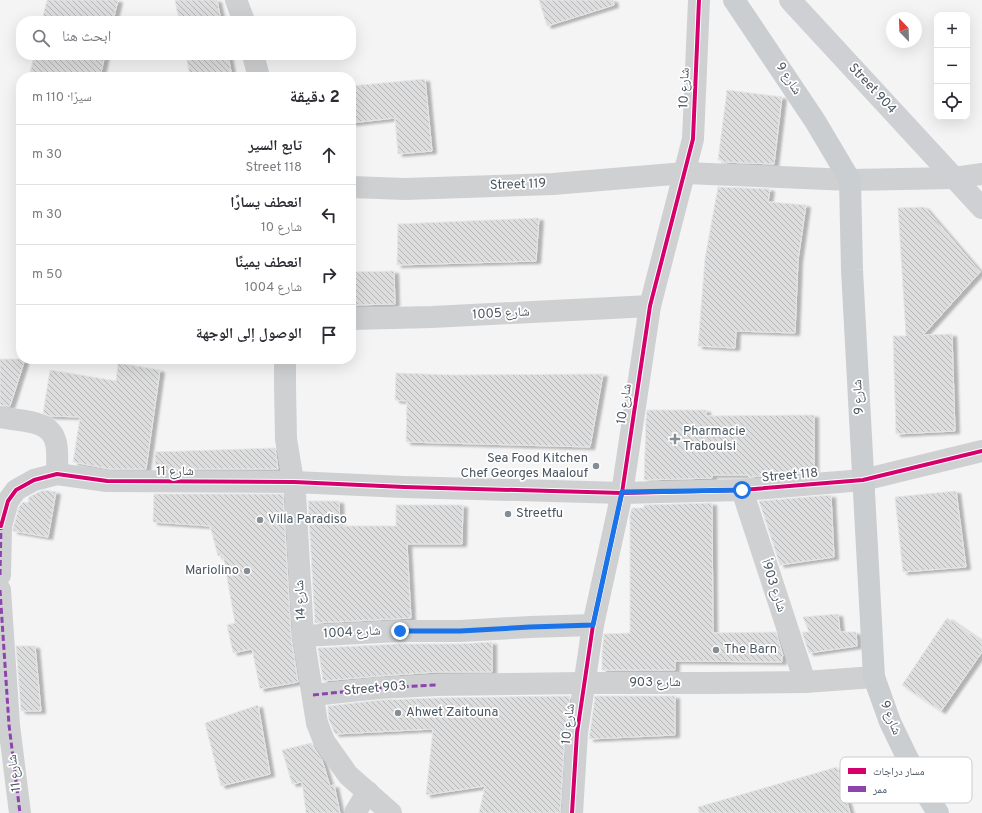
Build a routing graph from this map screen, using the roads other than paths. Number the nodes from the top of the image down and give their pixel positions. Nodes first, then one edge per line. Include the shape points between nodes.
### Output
1 (236, 0) edge
2 (699, 0) edge
3 (734, 0) edge
4 (790, 0) edge
5 (242, 16) edge
6 (254, 60) edge
7 (258, 72) edge
8 (684, 173) junction
9 (982, 174) edge
10 (954, 178) junction
11 (850, 180) junction
12 (356, 187) edge
13 (982, 208) edge
14 (650, 306) junction
15 (356, 319) edge
16 (285, 364) edge
17 (0, 417) edge
18 (982, 451) edge
19 (57, 474) junction
20 (863, 480) junction
21 (294, 482) junction
22 (742, 490) junction
23 (622, 492) junction
24 (2, 520) edge
25 (0, 576) edge
26 (0, 603) edge
27 (593, 625) junction
28 (304, 636) junction
29 (874, 677) junction
30 (805, 682) junction
31 (584, 683) junction
32 (436, 685) joint
33 (313, 695) junction
34 (907, 757) edge
35 (368, 792) junction
36 (932, 803) edge
37 (20, 813) edge
38 (355, 813) edge
39 (391, 813) edge
40 (572, 813) edge
41 (938, 813) edge

1 - 5 street
2 - 8 street, شارع 10 via 693,139
3 - 11 main road, شارع 9 via 815,121
4 - 10 main road, Street 904
6 - 7 street
8 - 11 street, Street 119
8 - 12 street, Street 119 via 553,184
8 - 14 street, شارع 10
9 - 10 street, Street 119
10 - 11 street, Street 119
10 - 13 main road, Street 904
11 - 20 main road, شارع 9
14 - 15 street, شارع 1005
14 - 23 street, شارع 10
16 - 21 street, شارع 14 via 286,438
17 - 19 street via 33,422 49,429 56,442
18 - 20 street, Street 118
19 - 21 street, شارع 11 via 107,481
19 - 24 street via 34,480 16,490 8,501
20 - 22 street, Street 118
20 - 29 main road, شارع 9
21 - 23 street, شارع 11 via 404,488
21 - 28 street, شارع 14
22 - 23 street, Street 118
22 - 30 street, شارع 903أ
23 - 27 street, شارع 10
24 - 25 street
26 - 37 street, شارع 11 via 9,725
27 - 28 street, شارع 1004
27 - 31 street, شارع 10
28 - 33 street, شارع 14
29 - 30 street, شارع 903
29 - 34 main road, شارع 9 via 890,722
30 - 31 street, شارع 903
31 - 32 street, شارع 903
31 - 40 street, شارع 10 via 577,733
32 - 33 street, Street 903
33 - 35 street, شارع 14 via 317,723 324,741 348,775
35 - 38 street
35 - 39 street, شارع 14
36 - 41 main road, شارع 9

